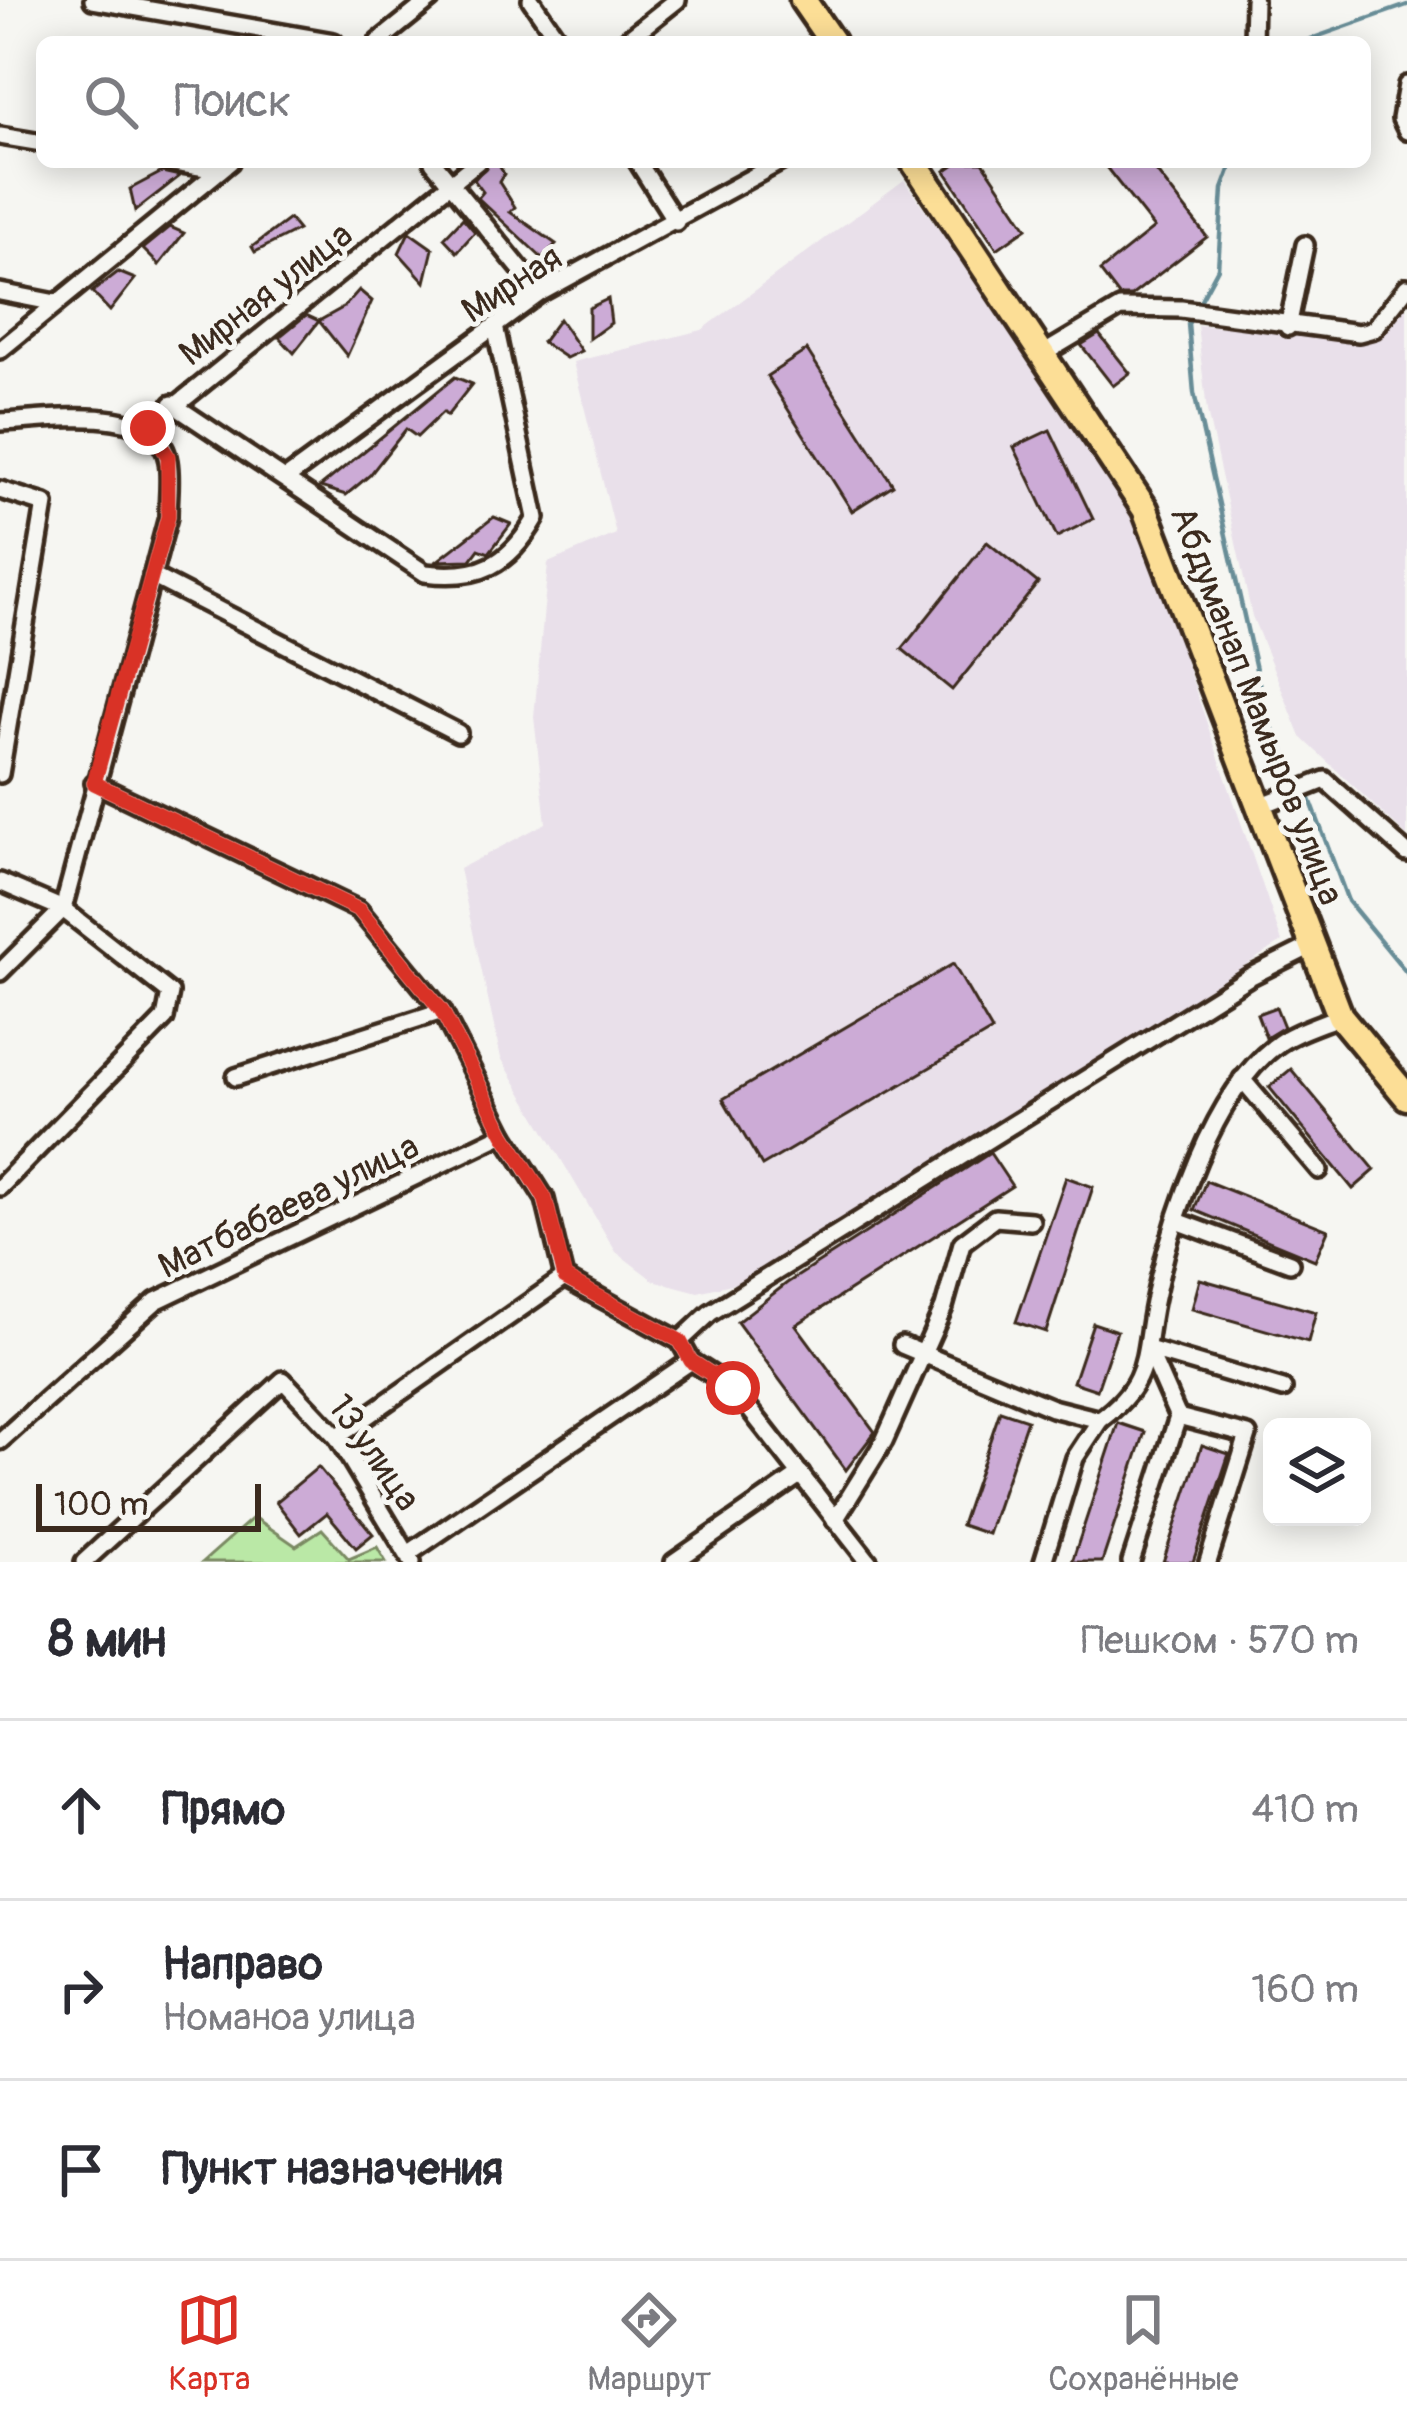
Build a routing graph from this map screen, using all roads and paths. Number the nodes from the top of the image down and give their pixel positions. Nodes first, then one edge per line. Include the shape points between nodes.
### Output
1 (93, 0) edge
2 (430, 0) edge
3 (531, 0) edge
4 (677, 0) edge
5 (803, 0) edge
6 (1254, 0) edge
7 (300, 36) edge
8 (385, 36) edge
9 (556, 36) edge
10 (632, 36) edge
11 (828, 36) edge
12 (1253, 36) edge
13 (1407, 85) edge
14 (1407, 131) edge
15 (0, 136) edge
16 (36, 142) edge
17 (223, 168) edge
18 (438, 168) edge
19 (470, 168) edge
20 (642, 168) edge
21 (770, 168) edge
22 (918, 168) edge
23 (452, 183) junction
24 (676, 222) junction
25 (1305, 245) dead end
26 (1407, 287) edge
27 (0, 292) edge
28 (540, 293) junction
29 (56, 303) junction
30 (495, 326) junction
31 (1288, 327) junction
32 (0, 350) edge
33 (1043, 354) junction
34 (172, 404) junction
35 (0, 422) edge
36 (148, 428) junction
37 (288, 477) junction
38 (0, 490) edge
39 (152, 576) junction
40 (458, 733) dead end
41 (0, 774) edge
42 (94, 783) junction
43 (1260, 806) junction
44 (1407, 853) edge
45 (0, 882) edge
46 (63, 909) junction
47 (1313, 945) junction
48 (0, 972) edge
49 (442, 1011) junction
50 (1340, 1016) junction
51 (236, 1077) dead end
52 (1242, 1079) junction
53 (1407, 1097) edge
54 (504, 1134) junction
55 (1319, 1170) dead end
56 (0, 1187) edge
57 (1031, 1221) dead end
58 (1177, 1221) junction
59 (1290, 1263) dead end
60 (565, 1278) junction
61 (680, 1341) junction
62 (902, 1345) dead end
63 (1148, 1349) junction
64 (922, 1358) junction
65 (691, 1361) junction
66 (1283, 1389) dead end
67 (1178, 1417) junction
68 (1100, 1420) junction
69 (337, 1437) junction
70 (0, 1441) edge
71 (801, 1474) junction
72 (835, 1520) junction
73 (410, 1558) edge
74 (84, 1562) edge
75 (674, 1562) edge
76 (869, 1562) edge
77 (1043, 1562) edge
78 (1131, 1562) edge
79 (1208, 1562) edge

1 - 7 street
2 - 8 street
3 - 9 street
4 - 10 street
5 - 11 main road
6 - 12 street
13 - 14 street
15 - 16 street
17 - 29 street
18 - 23 street
19 - 23 street, Мирная улица
20 - 24 street
21 - 24 street, Мирная
22 - 33 main road, Абдуманап Мамыров улица
23 - 28 street
23 - 34 street, Мирная улица
24 - 28 street, Мирная
25 - 31 street
26 - 31 street via 1374,329
27 - 29 street
28 - 30 street, Мирная
29 - 32 street
30 - 37 street, Мирная
30 - 37 street via 536,518 518,550 459,577 425,573
31 - 33 street via 1120,308
33 - 43 main road, Абдуманап Мамыров улица via 1145,509
34 - 36 street, Мирная улица
34 - 37 street
35 - 36 street via 121,419
36 - 39 street via 168,456 168,517
38 - 41 street via 45,504
39 - 40 street
39 - 42 street
42 - 46 street
42 - 49 street via 359,910
43 - 44 street via 1325,780
43 - 47 main road, Абдуманап Мамыров улица
45 - 46 street
46 - 48 street
46 - 56 street via 170,993 165,1018
47 - 50 main road, Абдуманап Мамыров улица
47 - 61 street via 730,1300
49 - 51 street
49 - 54 street
50 - 52 street via 1275,1045
50 - 53 main road, Абдуманап Мамыров улица
52 - 55 street
52 - 58 street
54 - 60 street via 545,1198
54 - 70 street, Матбабаева улица via 155,1301
57 - 64 street via 995,1219 962,1243
58 - 59 street
58 - 63 street
60 - 61 street
60 - 69 street
61 - 65 street
62 - 64 street
63 - 66 street
63 - 67 street
63 - 68 street via 1132,1396
64 - 68 street
64 - 72 street
65 - 71 street via 733,1388
65 - 73 street
67 - 78 street
67 - 79 street via 1248,1435
68 - 77 street via 1075,1458
69 - 73 street, 13 улица
69 - 74 street, 13 улица via 283,1380
71 - 72 street
71 - 75 street
72 - 76 street

